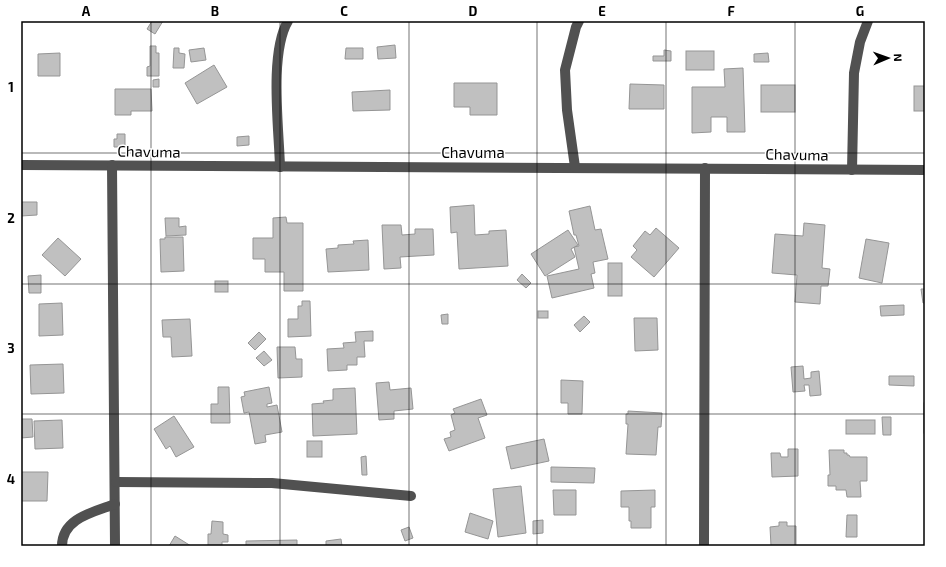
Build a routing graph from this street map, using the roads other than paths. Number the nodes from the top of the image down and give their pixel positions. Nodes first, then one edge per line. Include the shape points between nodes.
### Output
1 (288, 21) edge
2 (579, 21) edge
3 (868, 21) edge
4 (21, 165) edge
5 (112, 165) junction
6 (280, 167) junction
7 (575, 167) junction
8 (705, 168) junction
9 (852, 170) junction
10 (925, 170) edge
11 (116, 482) junction
12 (411, 496) dead end
13 (115, 504) junction
14 (62, 546) edge
15 (115, 546) edge
16 (704, 546) edge

1 - 6 street via 283,29 278,54
2 - 7 street via 565,70 567,110
3 - 9 street via 860,42 854,73
4 - 5 street, Chavuma
5 - 6 street, Chavuma
5 - 11 street
6 - 7 street, Chavuma
7 - 8 street, Chavuma
8 - 9 street, Chavuma
8 - 16 street
9 - 10 street, Chavuma
11 - 12 street via 272,483
11 - 13 street
13 - 14 street via 72,523 62,540
13 - 15 street

